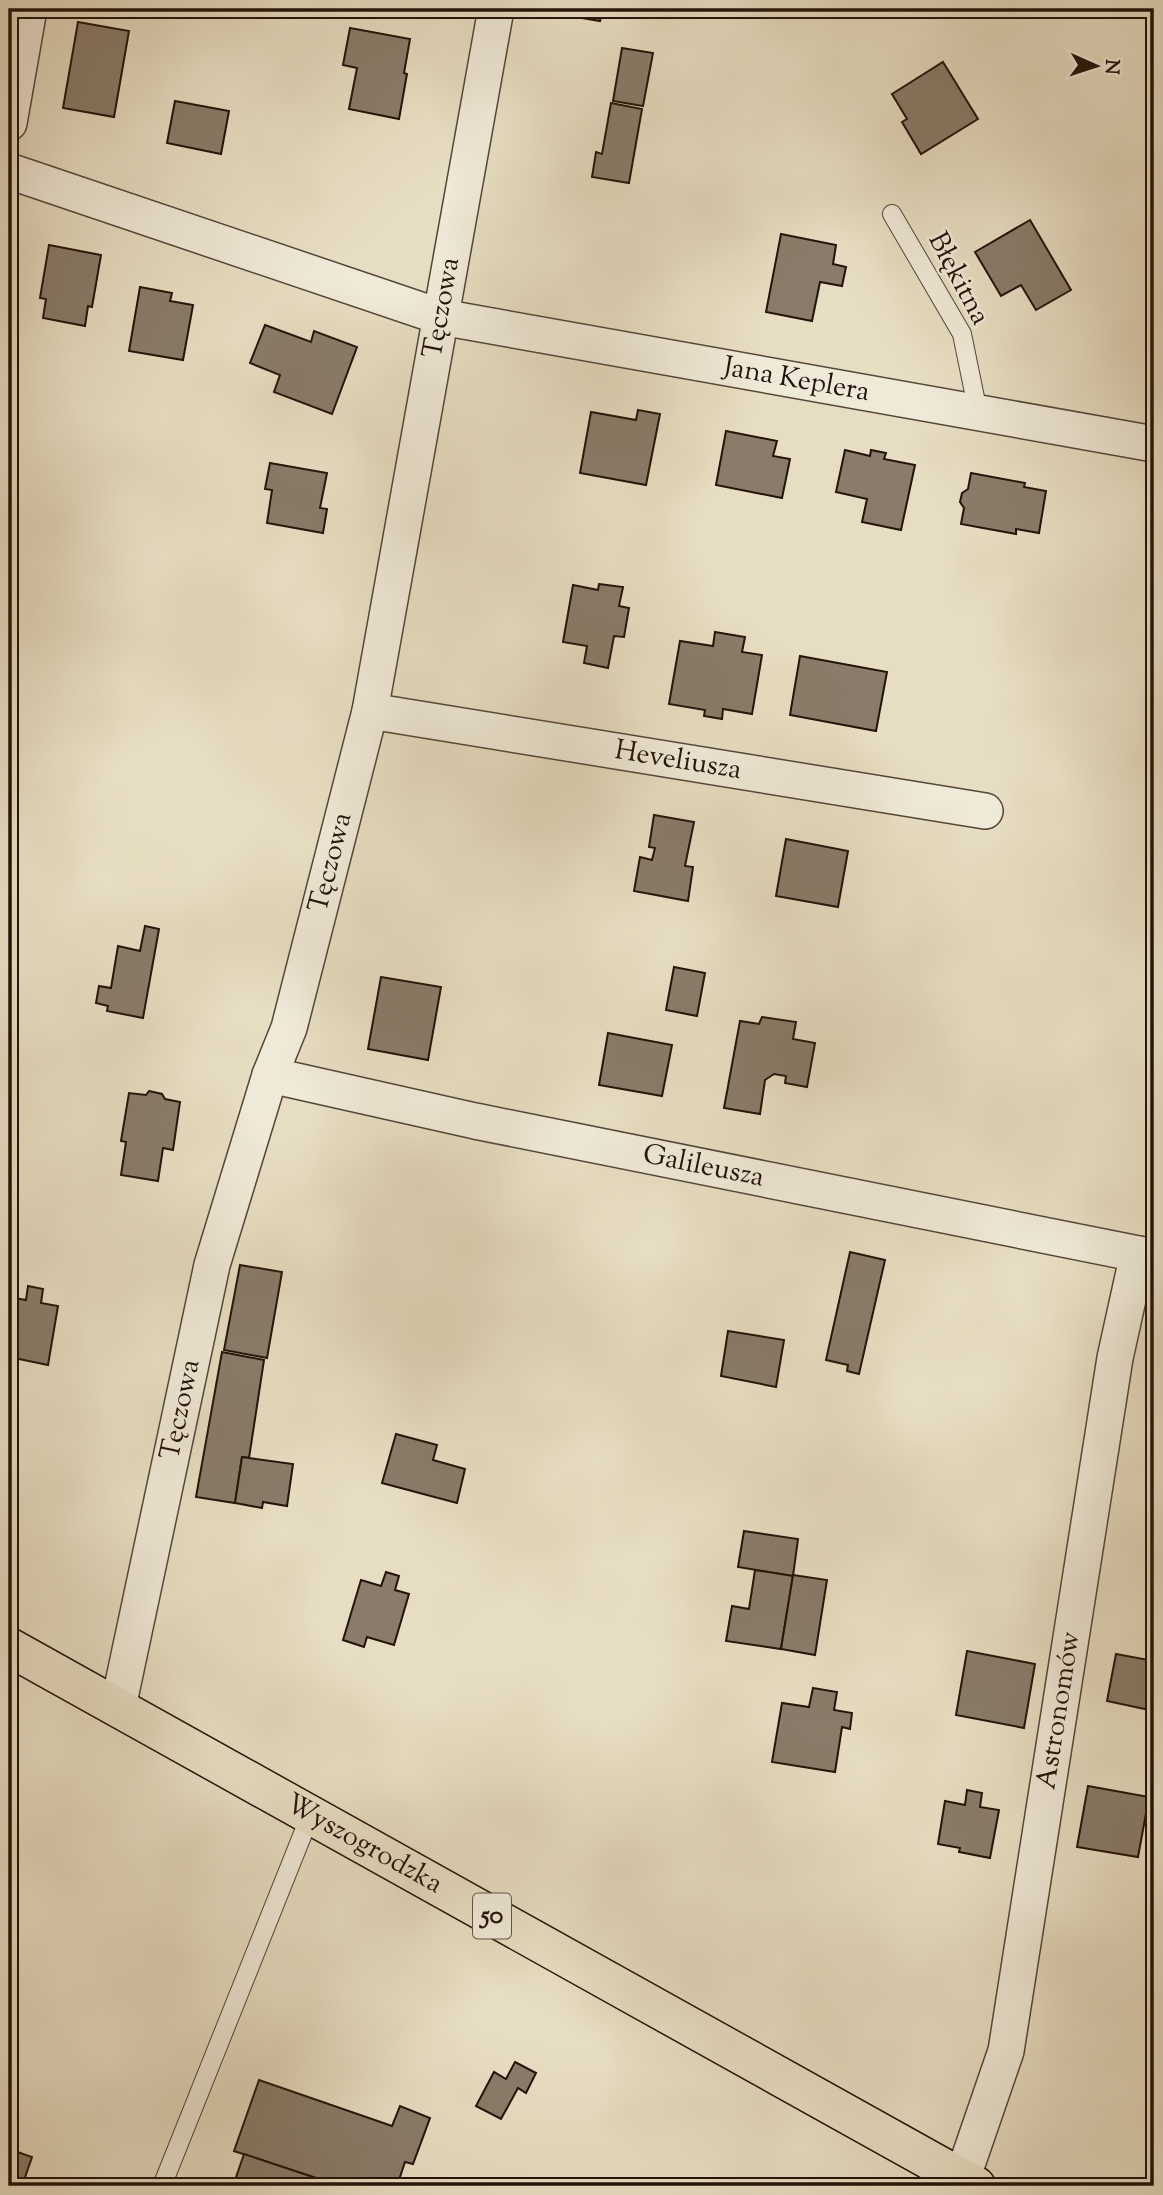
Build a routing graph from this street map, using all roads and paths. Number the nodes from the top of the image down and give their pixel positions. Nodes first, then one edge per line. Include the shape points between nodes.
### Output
1 (29, 9) edge
2 (496, 9) edge
3 (9, 123) edge
4 (9, 172) edge
5 (892, 214) dead end
6 (441, 317) junction
7 (978, 412) junction
8 (1154, 444) edge
9 (370, 711) junction
10 (985, 811) dead end
11 (270, 1075) junction
12 (1146, 1255) edge
13 (9, 1647) edge
14 (118, 1707) junction
15 (310, 1816) junction
16 (969, 2183) edge
17 (162, 2186) edge

1 - 3 street
2 - 6 street, Tęczowa
4 - 6 street, Jana Keplera
5 - 7 lane, Błękitna via 962,334
6 - 7 street, Jana Keplera
6 - 9 street, Tęczowa
7 - 8 street, Jana Keplera
9 - 10 street, Heveliusza
9 - 11 street, Tęczowa via 289,1028
11 - 12 street, Galileusza via 475,1121
11 - 14 street, Tęczowa via 212,1265
12 - 16 street, Astronomów via 1115,1358 1006,2051
13 - 14 main road, Wyszogrodzka / 50
14 - 15 main road, Wyszogrodzka / 50
15 - 16 main road, Wyszogrodzka / 50
15 - 17 lane

